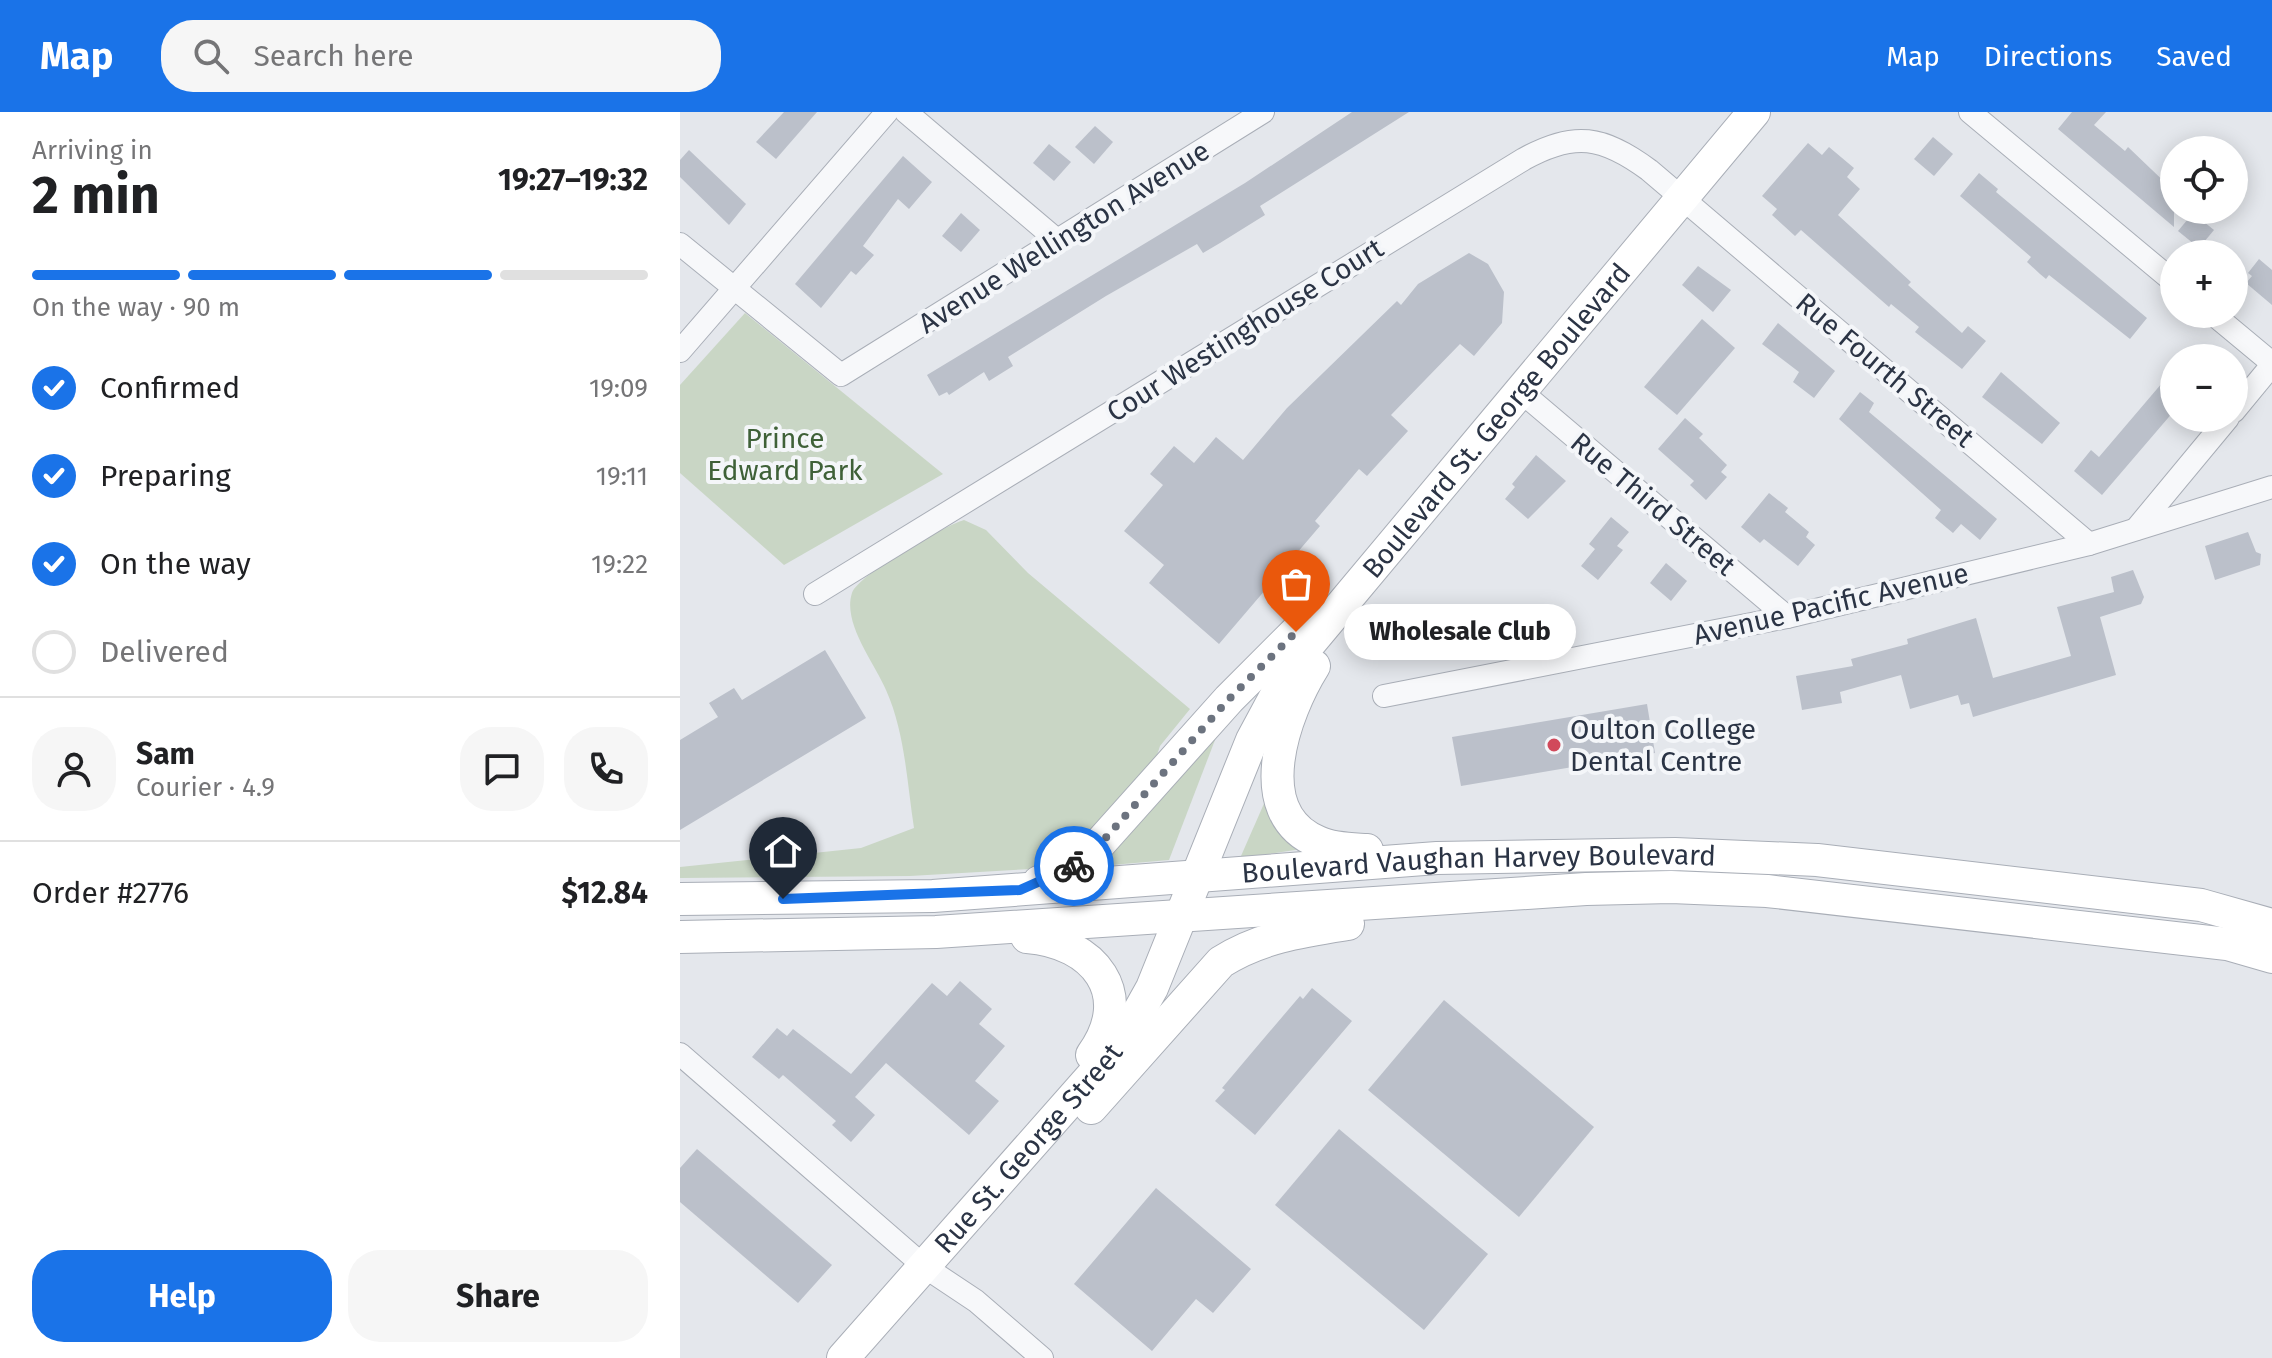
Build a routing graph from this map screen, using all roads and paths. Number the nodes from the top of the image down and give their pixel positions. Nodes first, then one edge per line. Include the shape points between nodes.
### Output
1 (887, 112) edge
2 (906, 112) edge
3 (1263, 112) edge
4 (1754, 112) edge
5 (1970, 112) edge
6 (1680, 196) junction
7 (1058, 241) junction
8 (680, 244) edge
9 (2160, 270) edge
10 (735, 289) junction
11 (2230, 328) edge
12 (680, 351) edge
13 (2272, 364) edge
14 (1519, 390) junction
15 (2248, 394) edge
16 (2216, 432) edge
17 (2272, 487) edge
18 (1428, 499) junction
19 (2136, 529) junction
20 (2089, 544) junction
21 (815, 594) dead end
22 (1787, 617) junction
23 (1384, 696) dead end
24 (1437, 858) junction
25 (1197, 877) junction
26 (1586, 889) junction
27 (1020, 890) junction
28 (680, 899) edge
29 (1181, 916) junction
30 (2272, 925) edge
31 (936, 932) junction
32 (680, 937) edge
33 (2272, 957) edge
34 (680, 1054) edge
35 (1010, 1172) junction
36 (925, 1267) junction
37 (843, 1358) edge
38 (1042, 1358) edge

1 - 10 street
2 - 7 street
3 - 7 street, Avenue Wellington Avenue
4 - 6 main road, Boulevard St. George Boulevard
5 - 9 street
6 - 14 main road, Boulevard St. George Boulevard
6 - 20 street, Rue Fourth Street
6 - 21 street, Cour Westinghouse Court via 1625,153 1598,142 1568,140 1540,150
7 - 10 street, Avenue Wellington Avenue via 841,375
8 - 10 street
10 - 12 street
11 - 13 street
13 - 15 street
14 - 18 main road, Boulevard St. George Boulevard
14 - 22 street, Rue Third Street
16 - 19 street
17 - 19 street, Avenue Pacific Avenue
18 - 24 main road via 1301,688 1283,735 1277,774 1287,816 1319,843
18 - 25 main road, Boulevard St. George Boulevard via 1275,691
18 - 27 main road via 1229,699 1093,851 1071,868
19 - 20 street, Avenue Pacific Avenue
20 - 22 street, Avenue Pacific Avenue
22 - 23 street, Avenue Pacific Avenue
24 - 25 main road, Boulevard Vaughan Harvey Boulevard
24 - 30 main road, Boulevard Vaughan Harvey Boulevard via 1631,854 1817,860 2201,905
25 - 27 main road, Boulevard Vaughan Harvey Boulevard
25 - 29 main road, Boulevard St. George Boulevard
26 - 29 main road, Boulevard Vaughan Harvey Boulevard
26 - 33 main road, Boulevard Vaughan Harvey Boulevard via 1700,888 1835,898 2227,944
26 - 35 main road via 1297,931 1239,951 1205,977 1106,1093
27 - 28 main road, Boulevard Vaughan Harvey Boulevard
29 - 31 main road, Boulevard Vaughan Harvey Boulevard
29 - 35 main road, Rue St. George Street via 1133,1022
31 - 32 main road, Boulevard Vaughan Harvey Boulevard
31 - 35 main road via 1064,943 1090,960 1105,984 1110,1006 1104,1037 1050,1106
34 - 36 street
35 - 36 main road, Rue St. George Street
36 - 37 main road, Rue St. George Street
36 - 38 street via 976,1301

